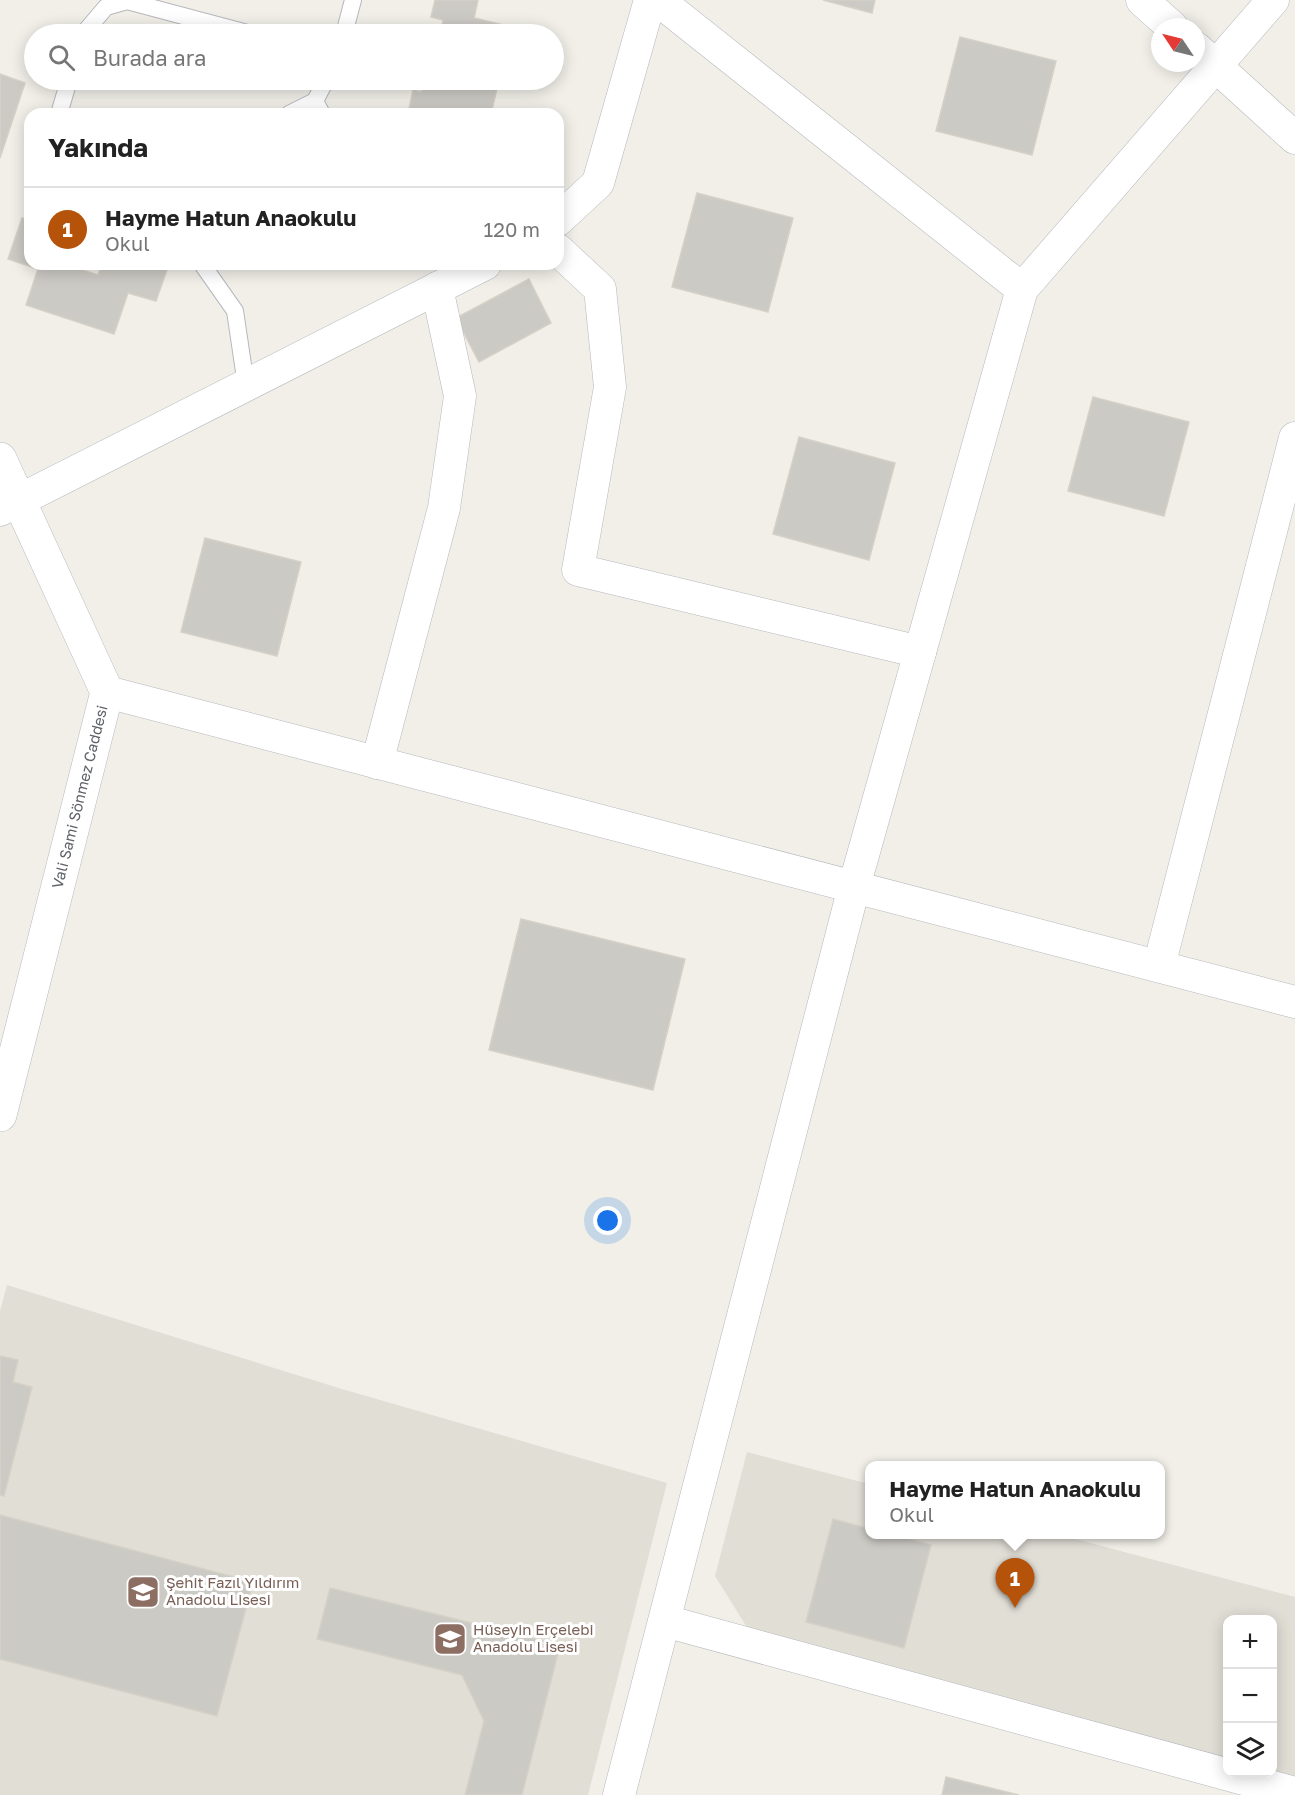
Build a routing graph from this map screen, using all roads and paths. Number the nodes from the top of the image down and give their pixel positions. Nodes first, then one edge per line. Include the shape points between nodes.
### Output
1 (353, 0) edge
2 (650, 0) edge
3 (658, 0) edge
4 (1142, 0) edge
5 (1273, 0) edge
6 (1162, 18) edge
7 (92, 24) edge
8 (213, 24) edge
9 (347, 24) edge
10 (1206, 57) edge
11 (66, 90) edge
12 (324, 90) edge
13 (61, 108) edge
14 (319, 108) edge
15 (1295, 138) edge
16 (564, 214) edge
17 (564, 256) edge
18 (206, 270) edge
19 (473, 270) edge
20 (437, 288) junction
21 (1022, 289) junction
22 (246, 385) junction
23 (1295, 438) edge
24 (0, 459) edge
25 (10, 506) edge
26 (920, 652) junction
27 (107, 692) junction
28 (377, 763) junction
29 (854, 886) junction
30 (1159, 966) junction
31 (1295, 1002) edge
32 (0, 1115) edge
33 (665, 1621) junction
34 (1295, 1793) edge
35 (619, 1795) edge

1 - 9 lane
2 - 16 street via 598,183
3 - 21 street
4 - 6 street
5 - 10 street
7 - 8 lane via 106,7 127,1
10 - 15 street
10 - 21 street
11 - 13 lane
12 - 14 lane
17 - 26 street via 600,289 610,387 578,570
18 - 22 lane via 235,310
19 - 20 street
20 - 22 street
20 - 28 street via 460,396 444,508
21 - 26 street
22 - 25 street
23 - 30 street
24 - 25 main road, Vali Sami Sönmez Caddesi
25 - 27 main road, Vali Sami Sönmez Caddesi
26 - 29 street
27 - 28 street
27 - 32 main road, Vali Sami Sönmez Caddesi
28 - 29 street
29 - 30 street
29 - 33 street
30 - 31 street
33 - 34 street
33 - 35 street

